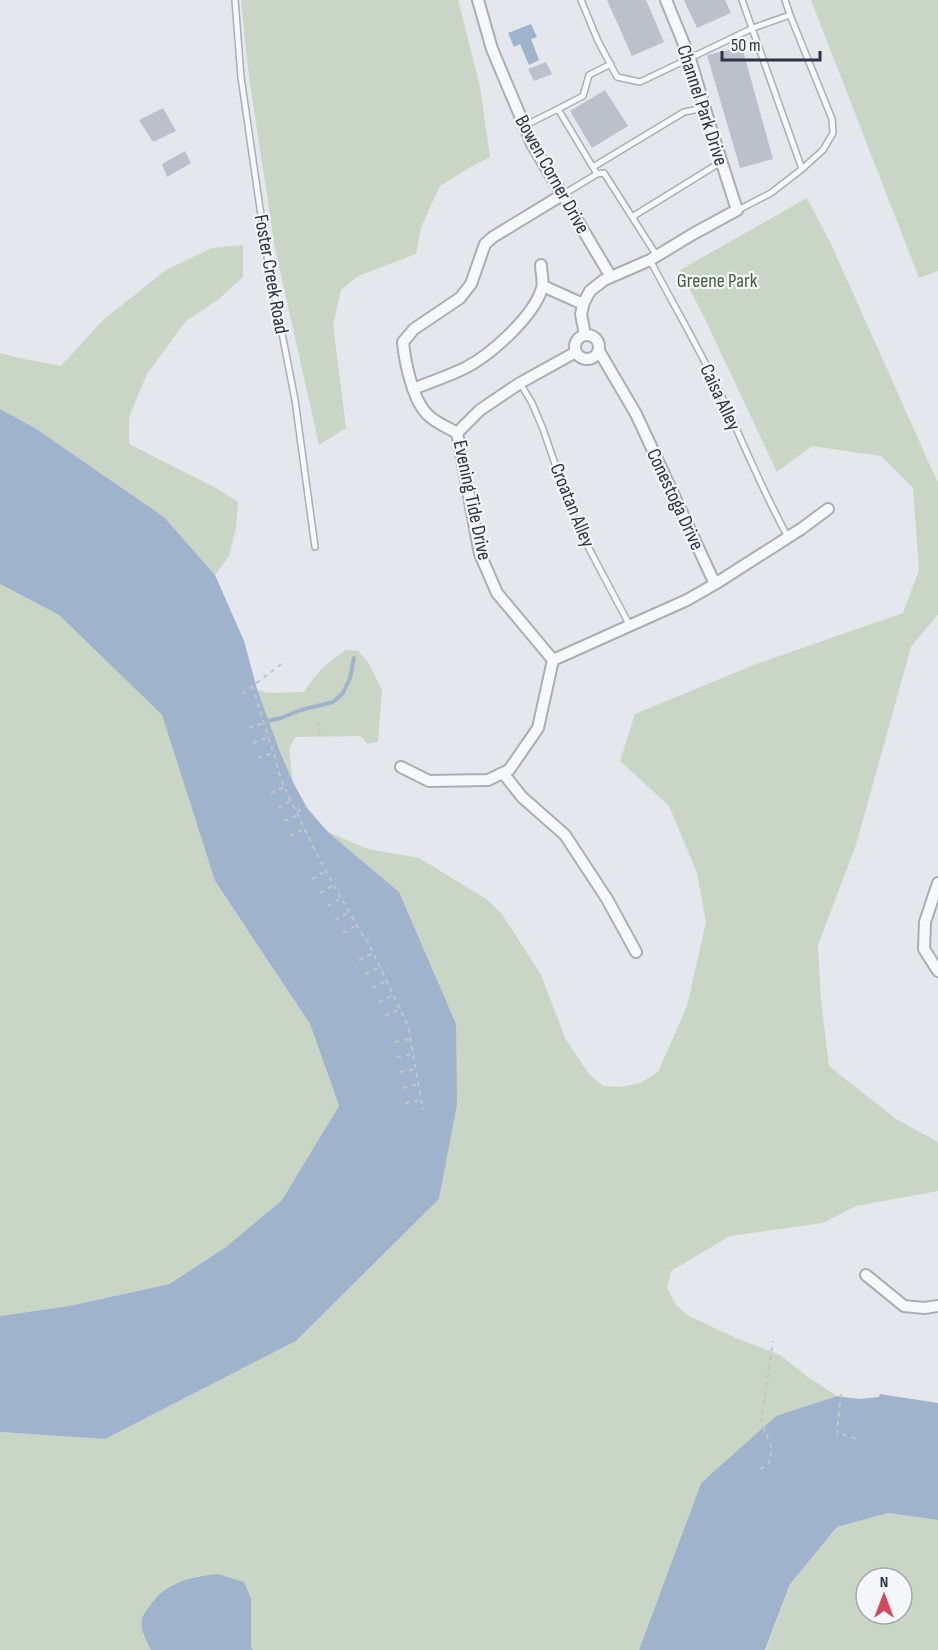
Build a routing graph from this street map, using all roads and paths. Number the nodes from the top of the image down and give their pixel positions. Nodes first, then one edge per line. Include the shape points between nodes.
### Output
1 (235, 0) edge
2 (478, 0) edge
3 (581, 0) edge
4 (666, 0) edge
5 (742, 0) edge
6 (785, 0) edge
7 (790, 15) junction
8 (753, 28) junction
9 (690, 59) junction
10 (611, 64) junction
11 (705, 108) junction
12 (558, 109) junction
13 (524, 126) junction
14 (721, 162) junction
15 (593, 167) junction
16 (802, 170) junction
17 (597, 174) junction
18 (562, 195) junction
19 (737, 210) junction
20 (632, 217) junction
21 (653, 258) junction
22 (541, 265) dead end
23 (611, 277) junction
24 (543, 286) junction
25 (583, 304) junction
26 (585, 335) junction
27 (599, 351) junction
28 (576, 352) junction
29 (520, 383) junction
30 (413, 389) junction
31 (457, 433) junction
32 (828, 509) dead end
33 (788, 537) junction
34 (315, 547) dead end
35 (715, 584) junction
36 (630, 626) junction
37 (553, 660) junction
38 (284, 662) dead end
39 (252, 686) junction
40 (242, 694) dead end
41 (318, 722) dead end
42 (264, 723) junction
43 (249, 728) dead end
44 (268, 737) junction
45 (320, 738) dead end
46 (253, 743) dead end
47 (273, 753) junction
48 (258, 758) dead end
49 (401, 767) dead end
50 (502, 773) junction
51 (284, 787) junction
52 (271, 793) dead end
53 (291, 801) junction
54 (307, 806) dead end
55 (278, 807) dead end
56 (297, 814) junction
57 (284, 821) dead end
58 (304, 829) junction
59 (290, 836) dead end
60 (326, 872) junction
61 (312, 879) dead end
62 (938, 883) edge
63 (333, 885) junction
64 (320, 893) dead end
65 (341, 898) junction
66 (328, 906) dead end
67 (349, 912) junction
68 (335, 920) dead end
69 (357, 925) junction
70 (343, 933) dead end
71 (636, 952) dead end
72 (373, 953) junction
73 (358, 960) dead end
74 (380, 967) junction
75 (938, 971) edge
76 (365, 974) dead end
77 (386, 981) junction
78 (372, 988) dead end
79 (393, 995) junction
80 (379, 1002) dead end
81 (400, 1009) junction
82 (385, 1016) dead end
83 (410, 1039) junction
84 (394, 1042) dead end
85 (413, 1054) junction
86 (397, 1057) dead end
87 (416, 1069) junction
88 (400, 1072) dead end
89 (419, 1084) junction
90 (403, 1088) dead end
91 (421, 1100) junction
92 (405, 1103) dead end
93 (423, 1110) dead end
94 (866, 1275) dead end
95 (938, 1306) edge
96 (773, 1341) dead end
97 (841, 1394) dead end
98 (858, 1439) dead end
99 (760, 1468) dead end

1 - 34 lane, Foster Creek Road via 241,77 267,256 295,400
2 - 13 street, Bowen Corner Drive via 492,49
3 - 10 lane
4 - 9 street, Channel Park Drive
5 - 8 lane
6 - 7 lane
7 - 8 lane
7 - 16 lane via 832,119 833,133 823,150
8 - 9 lane
8 - 16 lane
9 - 10 lane via 640,82 617,77
9 - 11 street, Channel Park Drive
10 - 12 lane via 589,75 583,96
11 - 14 street, Channel Park Drive
11 - 15 lane via 684,112
12 - 13 lane
12 - 15 lane
13 - 18 street, Bowen Corner Drive
14 - 19 street, Channel Park Drive
14 - 20 lane
15 - 17 lane
16 - 19 lane via 771,193
17 - 18 lane
17 - 20 lane, Caisa Alley via 604,173
18 - 23 street, Bowen Corner Drive
18 - 30 street via 485,244 471,284 460,298 414,328 404,342
19 - 21 street
20 - 21 lane, Caisa Alley
21 - 23 street
21 - 33 lane, Caisa Alley via 663,286 694,339
22 - 24 street
23 - 25 street via 590,291
24 - 25 street
24 - 30 street via 519,326 486,356
25 - 26 street
26 - 27 street via 598,340
26 - 28 street via 577,341
27 - 28 street via 590,359
27 - 35 street, Conestoga Drive via 636,414
28 - 29 street, Evening Tide Drive
29 - 31 street, Evening Tide Drive via 480,410
29 - 36 lane, Croatan Alley via 543,429 575,522
30 - 31 street via 426,414
31 - 37 street, Evening Tide Drive via 484,564 497,593
32 - 33 street
33 - 35 street
35 - 36 street
36 - 37 street
37 - 50 street via 538,728 509,770
38 - 39 path
39 - 40 path
39 - 42 path
41 - 45 path
42 - 43 path
42 - 44 path
44 - 46 path
44 - 47 path
47 - 48 path
47 - 51 path
49 - 50 street via 429,781 488,780
50 - 71 street via 522,797 565,835
51 - 52 path
51 - 53 path
53 - 55 path
53 - 56 path
54 - 56 path
56 - 57 path
56 - 58 path
58 - 59 path
58 - 60 path
60 - 61 path
60 - 63 path
62 - 75 street via 925,921 924,950
63 - 64 path
63 - 65 path
65 - 66 path
65 - 67 path
67 - 68 path
67 - 69 path
69 - 70 path
69 - 72 path
72 - 73 path
72 - 74 path
74 - 76 path
74 - 77 path
77 - 78 path
77 - 79 path
79 - 80 path
79 - 81 path
81 - 82 path
81 - 83 path
83 - 84 path
83 - 85 path
85 - 86 path
85 - 87 path
87 - 88 path
87 - 89 path
89 - 90 path
89 - 91 path
91 - 92 path
91 - 93 path
94 - 95 street via 904,1306
96 - 99 path via 761,1422 772,1449 768,1465
97 - 98 path via 837,1433

